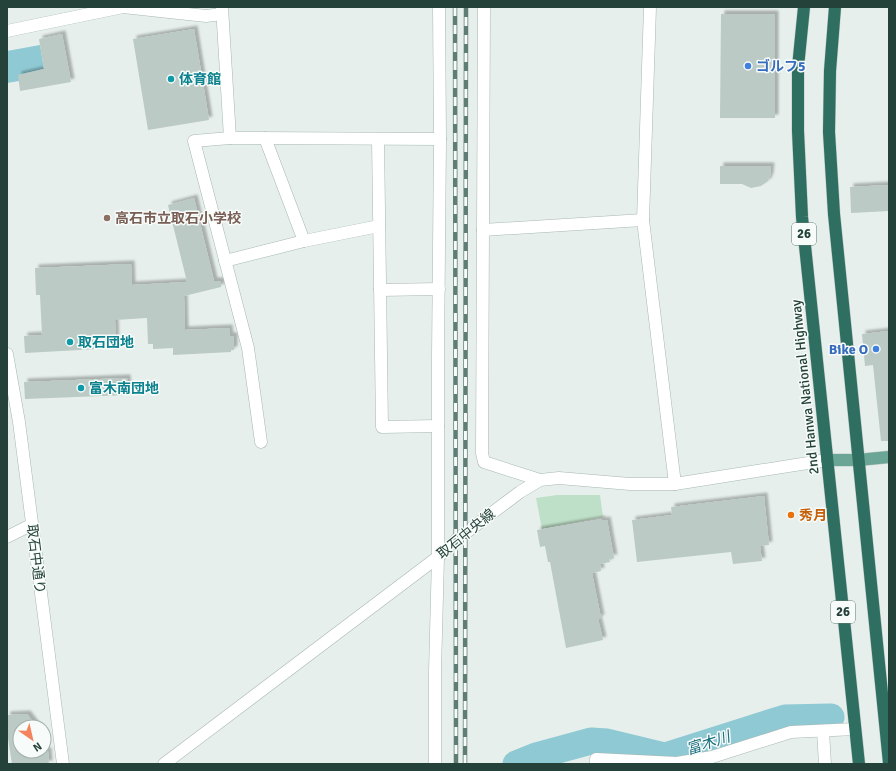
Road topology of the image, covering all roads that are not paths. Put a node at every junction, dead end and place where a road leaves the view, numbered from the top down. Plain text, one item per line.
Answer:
1 (439, 7) edge
2 (484, 7) edge
3 (650, 7) edge
4 (804, 7) edge
5 (835, 7) edge
6 (222, 11) edge
7 (7, 31) edge
8 (230, 138) junction
9 (265, 138) junction
10 (378, 139) junction
11 (440, 139) junction
12 (643, 220) junction
13 (379, 226) junction
14 (483, 230) junction
15 (304, 241) junction
16 (225, 261) junction
17 (439, 289) junction
18 (380, 290) junction
19 (7, 354) edge
20 (438, 426) junction
21 (261, 442) dead end
22 (889, 457) edge
23 (827, 460) junction
24 (858, 460) junction
25 (540, 480) junction
26 (675, 484) junction
27 (32, 525) junction
28 (7, 537) edge
29 (438, 557) junction
30 (887, 728) edge
31 (855, 729) junction
32 (823, 731) junction
33 (889, 763) edge
34 (63, 764) edge
35 (164, 764) edge
36 (435, 764) edge
37 (596, 764) edge
38 (825, 764) edge
39 (859, 764) edge

1 - 11 street
2 - 14 street
3 - 12 street
4 - 23 highway, 2nd Hanwa National Highway / 26
5 - 24 highway, 26
6 - 7 street
6 - 8 street
8 - 9 street
8 - 16 street
9 - 10 street
9 - 15 street
10 - 11 street
10 - 13 street
11 - 17 street
12 - 14 street
12 - 26 street
13 - 15 street
13 - 18 street
14 - 25 street
15 - 16 street
16 - 21 street
17 - 18 street
17 - 20 street
18 - 20 street
19 - 27 street, 取石中通り
20 - 29 street
22 - 24 main road
23 - 24 main road
23 - 26 street, 取石中央線
23 - 31 highway, 2nd Hanwa National Highway / 26
24 - 30 highway, 26
25 - 26 street, 取石中央線
25 - 29 street, 取石中央線
27 - 28 street
27 - 34 street, 取石中通り
29 - 35 street, 取石中央線
29 - 36 street
30 - 33 highway, 26
31 - 32 street
31 - 39 highway, 2nd Hanwa National Highway / 26
32 - 37 street
32 - 38 street

